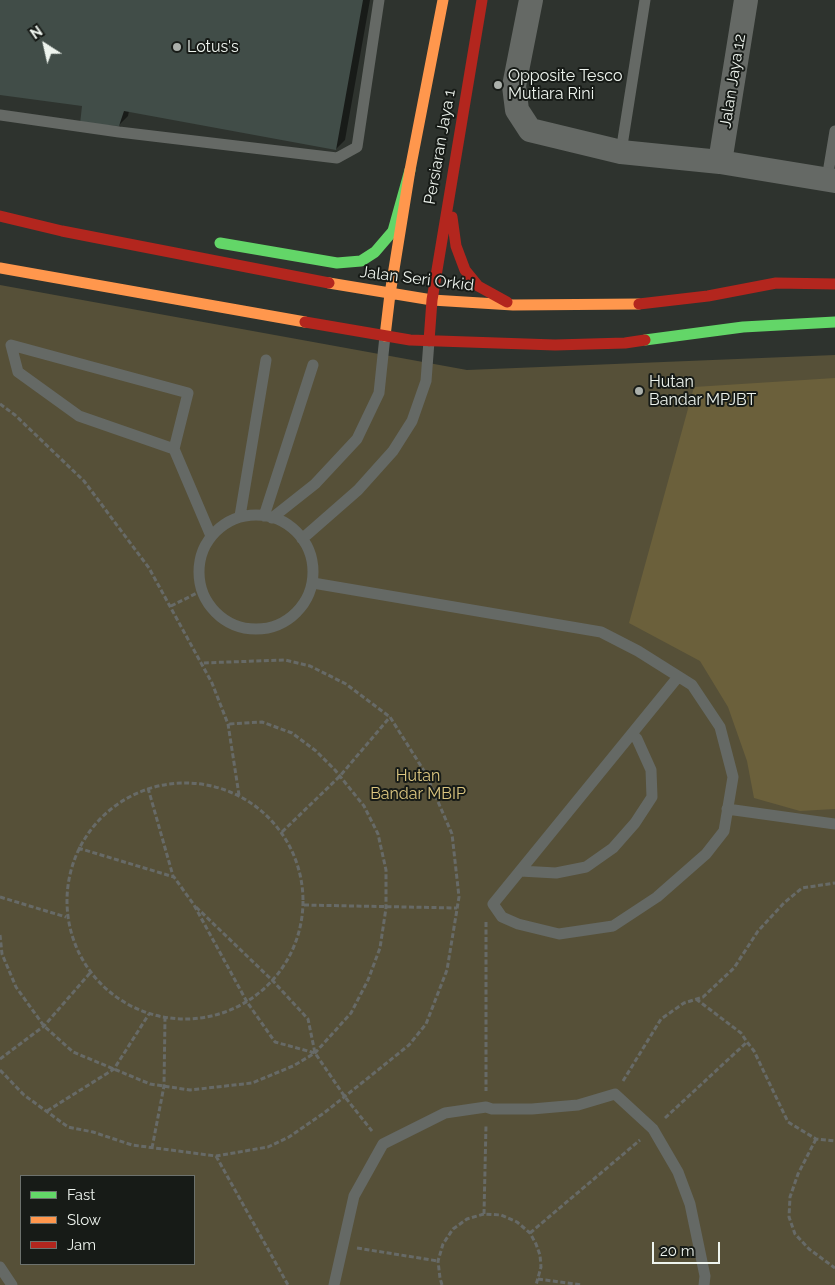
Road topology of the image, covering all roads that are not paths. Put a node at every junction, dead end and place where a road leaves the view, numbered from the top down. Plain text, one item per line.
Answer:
1 (379, 0) edge
2 (482, 0) edge
3 (530, 0) edge
4 (645, 0) edge
5 (746, 0) edge
6 (440, 1) edge
7 (0, 115) edge
8 (835, 131) edge
9 (621, 152) junction
10 (720, 162) junction
11 (410, 170) junction
12 (831, 180) edge
13 (450, 185) junction
14 (0, 216) edge
15 (62, 231) junction
16 (138, 234) dead end
17 (205, 240) dead end
18 (0, 268) edge
19 (835, 284) edge
20 (390, 294) junction
21 (432, 300) junction
22 (513, 305) junction
23 (835, 322) edge
24 (385, 336) junction
25 (429, 341) junction
26 (6, 344) edge
27 (266, 360) dead end
28 (313, 365) dead end
29 (174, 449) junction
30 (240, 516) junction
31 (268, 517) junction
32 (211, 536) junction
33 (302, 539) junction
34 (313, 583) junction
35 (678, 677) junction
36 (632, 734) junction
37 (727, 809) junction
38 (835, 824) edge
39 (520, 871) junction
40 (0, 1267) edge
41 (12, 1285) edge
42 (334, 1285) edge
43 (704, 1285) edge

1 - 7 lane
2 - 13 main road, Persiaran Jaya 1
3 - 9 street
4 - 9 lane
5 - 10 street, Jalan Jaya 12
6 - 11 main road, Persiaran Jaya 1
8 - 12 lane
9 - 10 street
10 - 12 street
11 - 17 main road
11 - 20 main road, Persiaran Jaya 1
13 - 21 main road, Persiaran Jaya 1
13 - 22 main road
14 - 15 main road, Jalan Seri Orkid
15 - 16 main road
15 - 20 main road, Jalan Seri Orkid
18 - 24 main road
19 - 22 main road, Jalan Seri Orkid
20 - 21 main road, Jalan Seri Orkid
20 - 24 main road, Persiaran Jaya 1
21 - 22 main road, Jalan Seri Orkid
21 - 25 main road, Persiaran Jaya 1
23 - 25 main road
24 - 25 main road
24 - 31 lane
25 - 33 lane
26 - 29 lane
26 - 29 lane
27 - 30 lane
28 - 31 lane
29 - 32 lane
30 - 31 lane
30 - 32 lane
31 - 33 lane
32 - 34 lane
33 - 34 lane
34 - 35 lane
35 - 36 lane
35 - 37 lane
36 - 39 lane
36 - 39 lane
37 - 38 lane
37 - 39 lane
40 - 41 lane
42 - 43 lane

